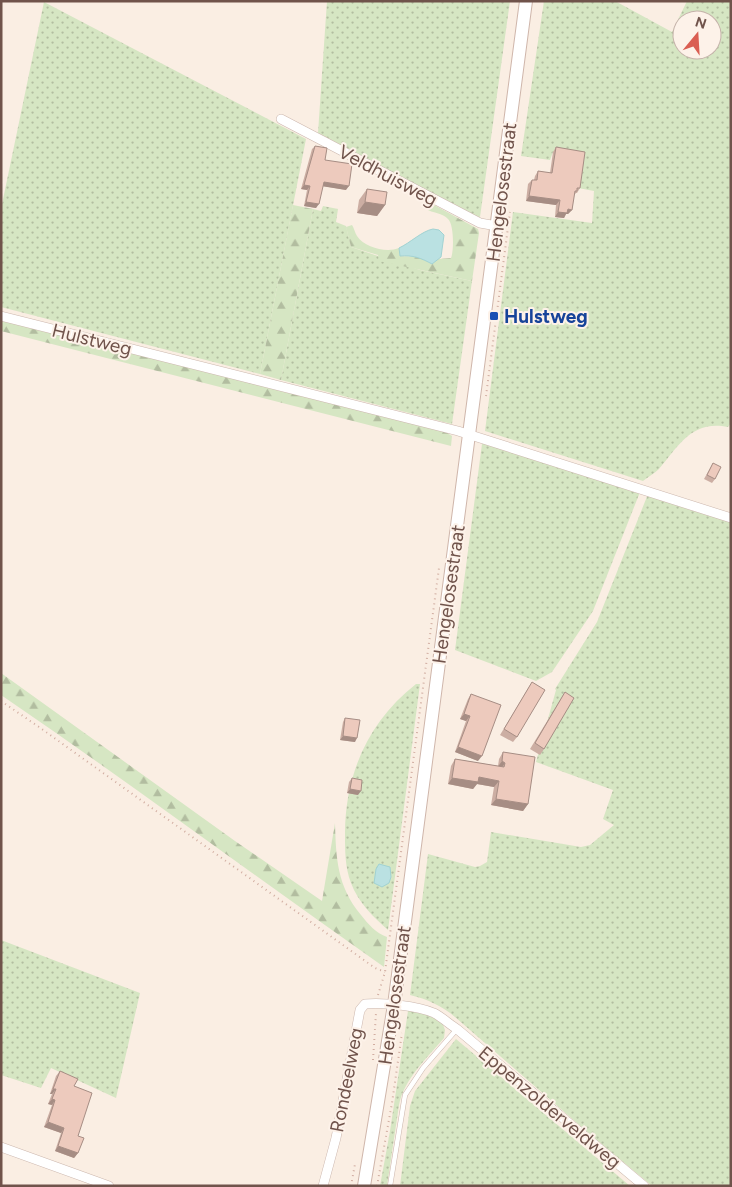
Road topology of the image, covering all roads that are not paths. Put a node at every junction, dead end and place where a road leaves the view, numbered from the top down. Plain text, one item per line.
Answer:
1 (526, 1) edge
2 (280, 119) dead end
3 (497, 226) junction
4 (1, 316) edge
5 (469, 434) junction
6 (731, 518) edge
7 (394, 1005) junction
8 (456, 1029) junction
9 (1, 1146) edge
10 (109, 1186) edge
11 (323, 1186) edge
12 (364, 1186) edge
13 (390, 1186) edge
14 (644, 1186) edge

1 - 3 main road, Hengelosestraat
2 - 3 street, Veldhuisweg
3 - 5 main road, Hengelosestraat
4 - 5 street, Hulstweg
5 - 6 street, Hulstweg
5 - 7 main road, Hengelosestraat
7 - 8 street, Eppenzolderveldweg
7 - 11 street, Rondeelweg
7 - 12 main road, Hengelosestraat
8 - 13 lane
8 - 14 street, Eppenzolderveldweg
9 - 10 street

